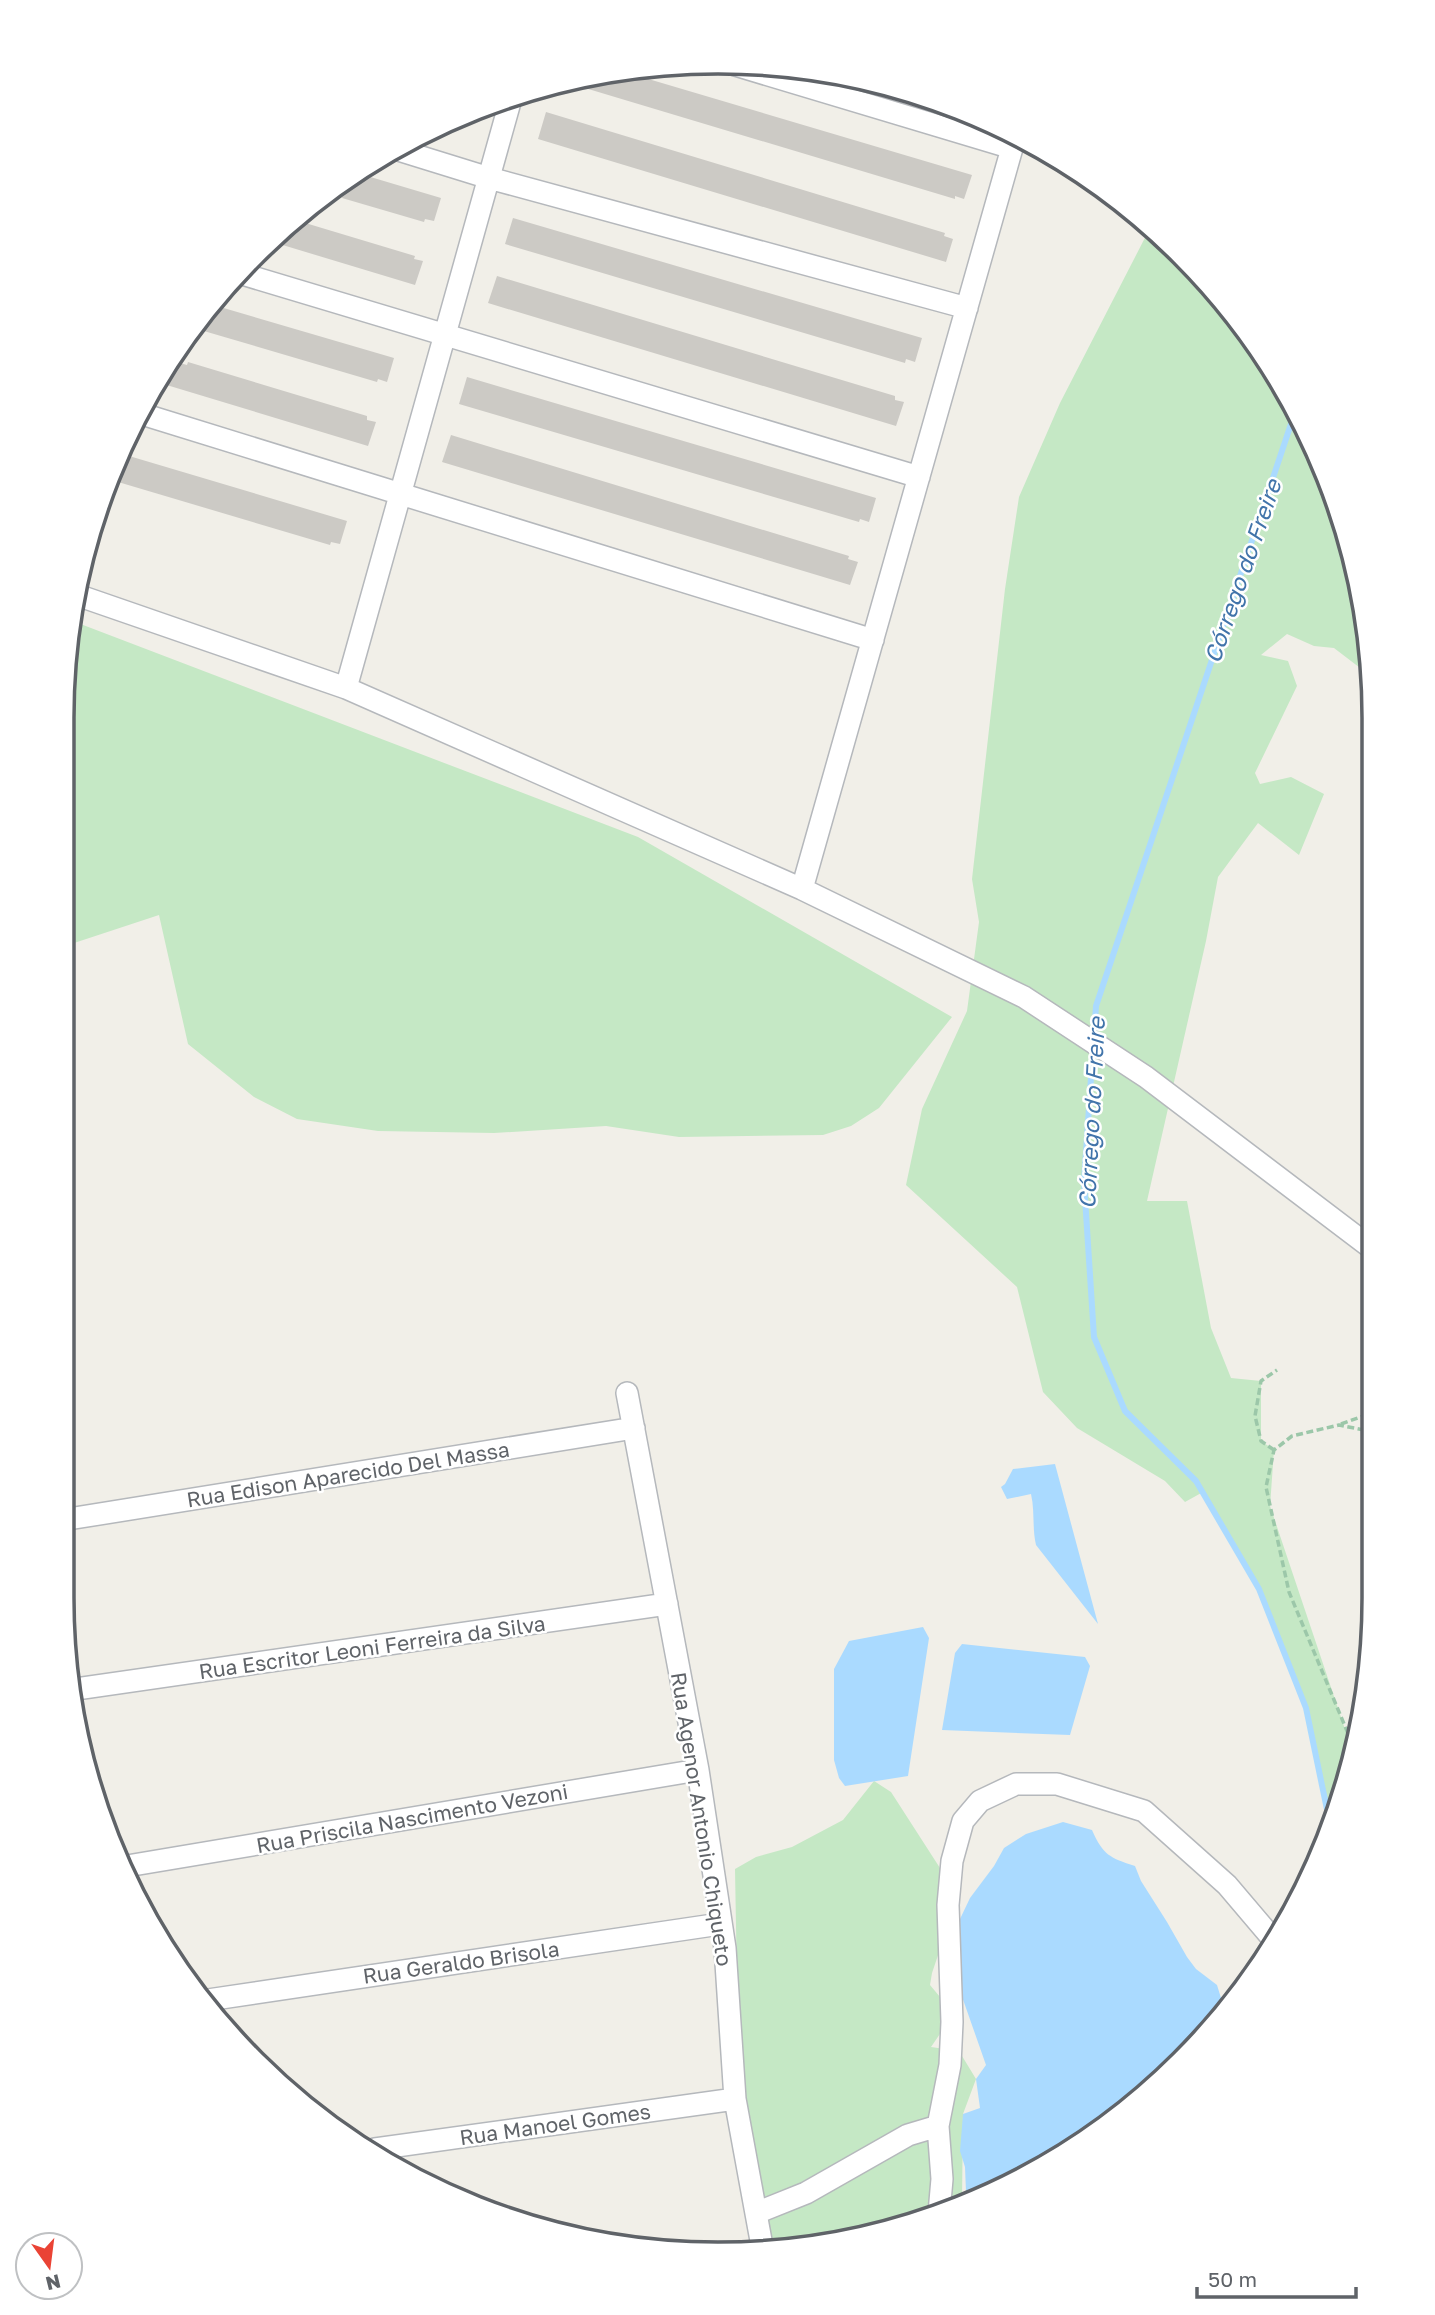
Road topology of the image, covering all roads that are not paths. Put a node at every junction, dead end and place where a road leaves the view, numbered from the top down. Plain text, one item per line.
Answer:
1 (779, 77) edge
2 (508, 109) edge
3 (989, 134) edge
4 (1013, 146) edge
5 (409, 153) edge
6 (489, 178) junction
7 (249, 276) edge
8 (967, 308) junction
9 (444, 336) junction
10 (149, 416) edge
11 (919, 477) junction
12 (400, 494) junction
13 (85, 598) edge
14 (873, 640) junction
15 (346, 688) junction
16 (802, 889) junction
17 (1362, 1241) edge
18 (627, 1393) dead end
19 (634, 1428) junction
20 (74, 1518) edge
21 (667, 1604) junction
22 (80, 1688) edge
23 (698, 1770) junction
24 (132, 1865) edge
25 (720, 1924) junction
26 (1267, 1932) edge
27 (214, 1999) edge
28 (735, 2099) junction
29 (938, 2126) junction
30 (384, 2148) edge
31 (940, 2201) edge
32 (756, 2213) junction
33 (761, 2240) edge

1 - 3 street
2 - 6 street
4 - 8 street
5 - 6 street
6 - 8 street
6 - 9 street
7 - 9 street
8 - 11 street
9 - 11 street
9 - 12 street
10 - 12 street
11 - 14 street
12 - 14 street
12 - 15 street
13 - 15 street
14 - 16 street
15 - 16 street
16 - 17 street
18 - 19 street, Rua Agenor Antonio Chiqueto
19 - 20 street, Rua Edison Aparecido Del Massa
19 - 21 street, Rua Agenor Antonio Chiqueto
21 - 22 street, Rua Escritor Leoni Ferreira da Silva
21 - 23 street, Rua Agenor Antonio Chiqueto
23 - 24 street, Rua Priscila Nascimento Vezoni
23 - 25 street, Rua Agenor Antonio Chiqueto
25 - 27 street, Rua Geraldo Brisola
25 - 28 street, Rua Agenor Antonio Chiqueto
26 - 29 street
28 - 30 street, Rua Manoel Gomes
28 - 32 street, Rua Agenor Antonio Chiqueto
29 - 31 street
29 - 32 street
32 - 33 street, Rua Agenor Antonio Chiqueto

